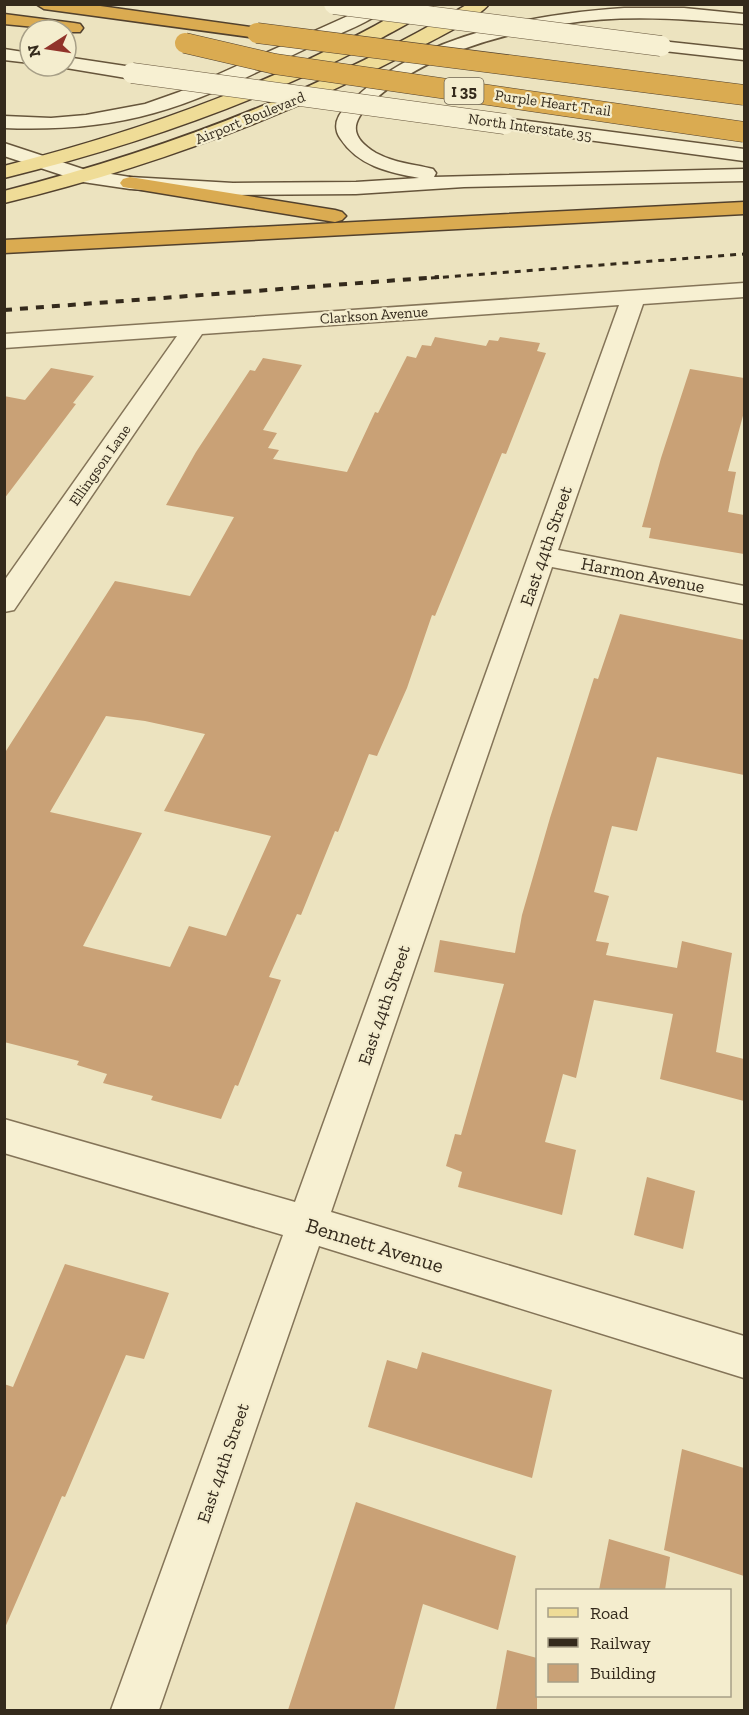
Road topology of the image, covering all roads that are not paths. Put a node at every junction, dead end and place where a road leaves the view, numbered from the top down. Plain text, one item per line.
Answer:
1 (45, 4) edge
2 (334, 4) edge
3 (382, 4) edge
4 (426, 4) edge
5 (481, 4) edge
6 (722, 4) edge
7 (744, 11) edge
8 (4, 19) edge
9 (744, 20) edge
10 (94, 31) dead end
11 (257, 33) junction
12 (744, 55) edge
13 (78, 65) edge
14 (744, 80) edge
15 (744, 95) edge
16 (744, 111) edge
17 (4, 122) edge
18 (744, 132) edge
19 (4, 149) edge
20 (744, 155) edge
21 (43, 164) junction
22 (4, 172) edge
23 (744, 175) edge
24 (83, 176) junction
25 (464, 181) junction
26 (130, 183) junction
27 (4, 197) edge
28 (744, 208) edge
29 (399, 226) junction
30 (4, 247) edge
31 (744, 290) edge
32 (633, 299) junction
33 (196, 326) junction
34 (4, 341) edge
35 (542, 556) junction
36 (744, 595) edge
37 (4, 603) edge
38 (4, 1136) edge
39 (307, 1224) junction
40 (744, 1357) edge
41 (135, 1710) edge

1 - 11 highway, Purple Heart Trail / I 35
2 - 12 main road, bridge
3 - 17 main road
4 - 21 main road, Airport Boulevard
5 - 24 main road, Airport Boulevard
6 - 7 main road
8 - 10 highway
9 - 25 main road
11 - 14 highway, Purple Heart Trail / I 35, bridge
11 - 15 highway, Purple Heart Trail / I 35, bridge
13 - 20 main road, North Interstate 35, bridge
16 - 18 highway, Purple Heart Trail / I 35, bridge
19 - 21 main road
21 - 22 main road, Airport Boulevard
21 - 24 main road
23 - 25 main road
24 - 26 main road
24 - 27 main road, Airport Boulevard
25 - 26 main road
26 - 29 highway
28 - 29 highway
29 - 30 highway
31 - 32 main road, Clarkson Avenue
32 - 33 main road, Clarkson Avenue
32 - 35 main road, East 44th Street
33 - 34 main road, Clarkson Avenue
33 - 37 main road, Ellingson Lane
35 - 36 main road, Harmon Avenue
35 - 39 main road, East 44th Street
38 - 39 main road, Bennett Avenue
39 - 40 main road, Bennett Avenue
39 - 41 main road, East 44th Street

